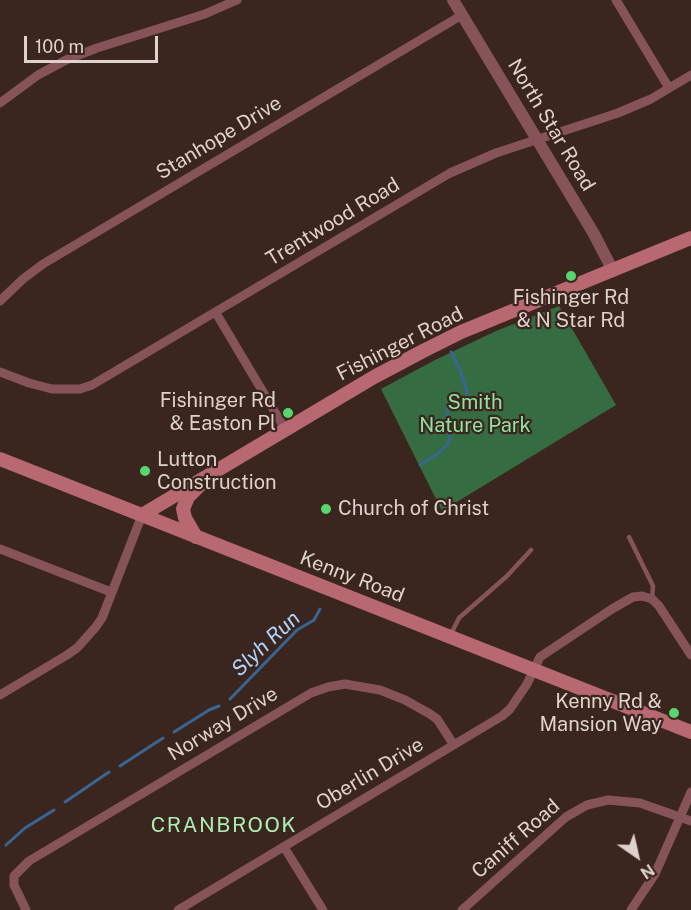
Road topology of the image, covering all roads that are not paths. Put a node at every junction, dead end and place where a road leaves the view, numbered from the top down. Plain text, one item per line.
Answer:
1 (237, 0) edge
2 (453, 0) edge
3 (616, 0) edge
4 (462, 15) junction
5 (691, 75) edge
6 (669, 88) junction
7 (0, 103) edge
8 (537, 140) junction
9 (691, 238) edge
10 (613, 271) junction
11 (0, 301) edge
12 (216, 313) junction
13 (0, 372) edge
14 (285, 429) junction
15 (0, 459) edge
16 (212, 473) junction
17 (142, 515) junction
18 (196, 537) junction
19 (629, 537) dead end
20 (0, 549) edge
21 (531, 550) dead end
22 (111, 592) junction
23 (652, 599) junction
24 (450, 637) junction
25 (691, 656) edge
26 (533, 670) junction
27 (0, 695) edge
28 (691, 732) edge
29 (454, 745) junction
30 (691, 792) edge
31 (681, 817) junction
32 (691, 821) edge
33 (284, 847) junction
34 (27, 910) edge
35 (178, 910) edge
36 (323, 910) edge
37 (462, 910) edge
38 (631, 910) edge

1 - 7 street
2 - 4 street, North Star Road
3 - 6 street
4 - 8 street, North Star Road
4 - 11 street, Stanhope Drive
5 - 6 street, Trentwood Road
6 - 8 street, Trentwood Road
8 - 10 street, North Star Road
8 - 12 street, Trentwood Road
9 - 10 main road, Fishinger Road
10 - 14 main road, Fishinger Road
12 - 13 street, Trentwood Road
12 - 14 street
14 - 16 main road, Fishinger Road
15 - 17 main road, Kenny Road
16 - 17 main road, Fishinger Road
16 - 18 main road
17 - 18 main road, Kenny Road
17 - 22 street
18 - 24 main road, Kenny Road
19 - 23 lane
20 - 22 street
21 - 24 lane
22 - 27 street
23 - 25 street
23 - 26 street, Oberlin Drive
24 - 26 main road, Kenny Road
26 - 28 main road, Kenny Road
26 - 29 street, Oberlin Drive
29 - 33 street, Oberlin Drive
29 - 34 street, Norway Drive
30 - 31 street
31 - 32 street
31 - 37 street, Caniff Road
31 - 38 street
33 - 35 street, Oberlin Drive
33 - 36 street

